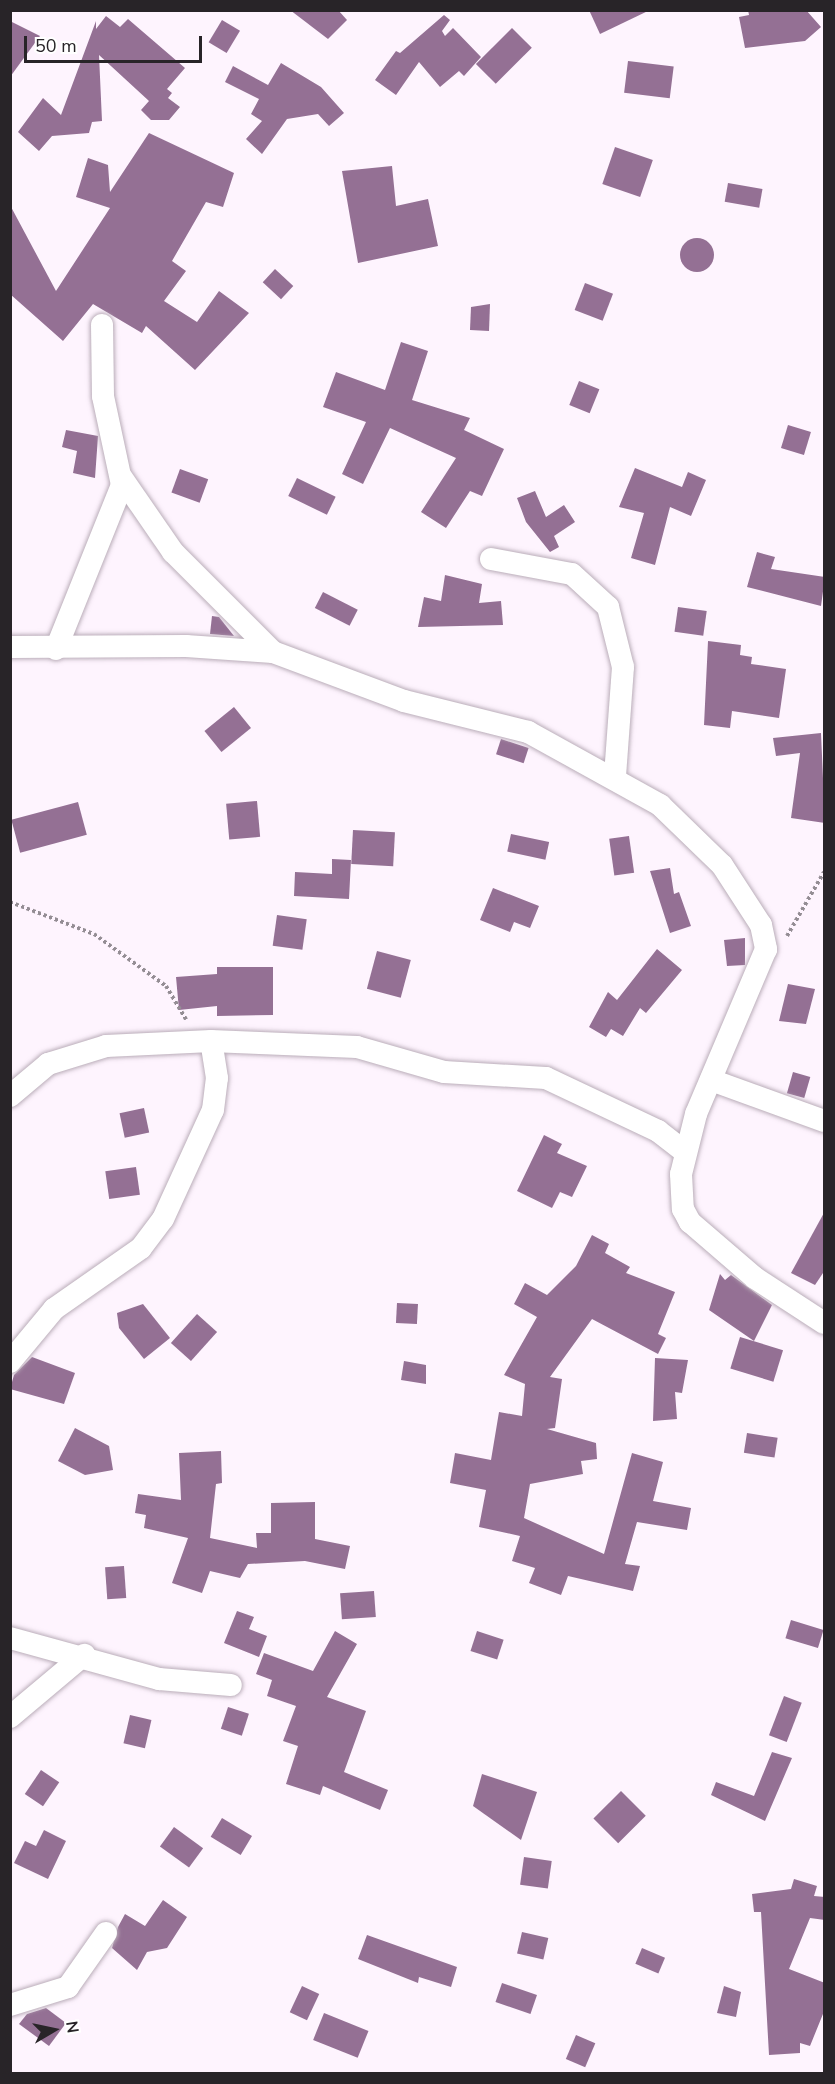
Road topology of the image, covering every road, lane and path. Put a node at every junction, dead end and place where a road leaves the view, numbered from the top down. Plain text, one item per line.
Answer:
1 (102, 325) dead end
2 (122, 478) junction
3 (491, 559) dead end
4 (10, 647) edge
5 (56, 650) junction
6 (273, 652) junction
7 (615, 776) junction
8 (825, 872) edge
9 (10, 902) edge
10 (766, 954) junction
11 (211, 1041) junction
12 (711, 1080) junction
13 (10, 1095) edge
14 (696, 1114) junction
15 (825, 1121) edge
16 (658, 1131) junction
17 (686, 1152) junction
18 (825, 1323) edge
19 (10, 1362) edge
20 (10, 1638) edge
21 (84, 1655) junction
22 (231, 1685) dead end
23 (10, 1717) edge
24 (106, 1934) dead end
25 (10, 2005) edge

1 - 2 street
2 - 5 street
2 - 6 street
3 - 7 street
4 - 5 street
5 - 6 street
6 - 7 street
7 - 10 street
8 - 10 path
9 - 11 path
10 - 12 street
11 - 13 street
11 - 16 street
11 - 19 street
12 - 14 street
12 - 15 street
14 - 16 street
14 - 17 street
16 - 17 street
17 - 18 street
20 - 21 street
21 - 22 street
21 - 23 street
24 - 25 street

